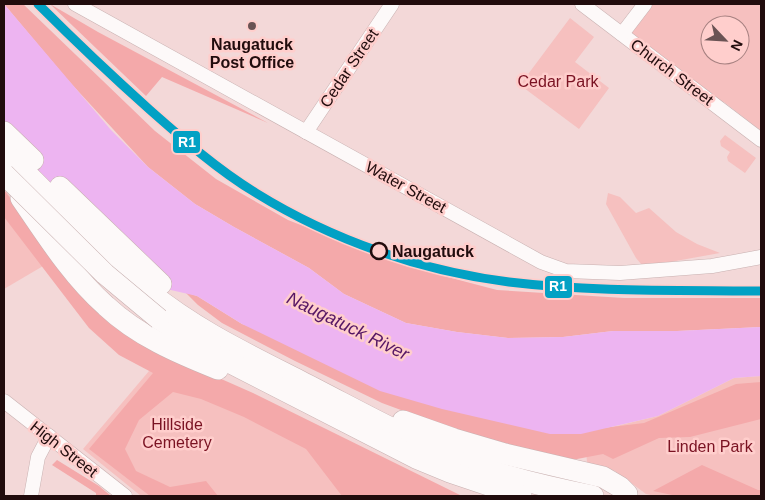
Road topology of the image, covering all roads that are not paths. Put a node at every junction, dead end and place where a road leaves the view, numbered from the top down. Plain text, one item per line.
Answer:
1 (75, 4) edge
2 (392, 4) edge
3 (582, 4) edge
4 (645, 4) edge
5 (622, 34) junction
6 (4, 132) edge
7 (306, 132) junction
8 (761, 140) edge
9 (4, 152) edge
10 (4, 174) edge
11 (761, 257) edge
12 (167, 308) junction
13 (322, 393) junction
14 (298, 398) junction
15 (4, 401) edge
16 (348, 424) junction
17 (49, 436) junction
18 (627, 494) dead end
19 (31, 496) edge
20 (124, 496) edge
21 (473, 496) edge
22 (521, 496) edge
23 (593, 496) edge

1 - 7 street, Water Street
2 - 7 street, Cedar Street
3 - 5 street, Church Street
4 - 5 street
5 - 8 street, Church Street
6 - 12 highway
7 - 11 street, Water Street
9 - 12 highway
10 - 12 highway, bridge
10 - 14 highway
12 - 13 highway
12 - 14 highway
13 - 18 highway
13 - 23 highway
14 - 16 highway
15 - 17 street, High Street
16 - 21 highway
16 - 22 highway
17 - 19 street
17 - 20 street, High Street

